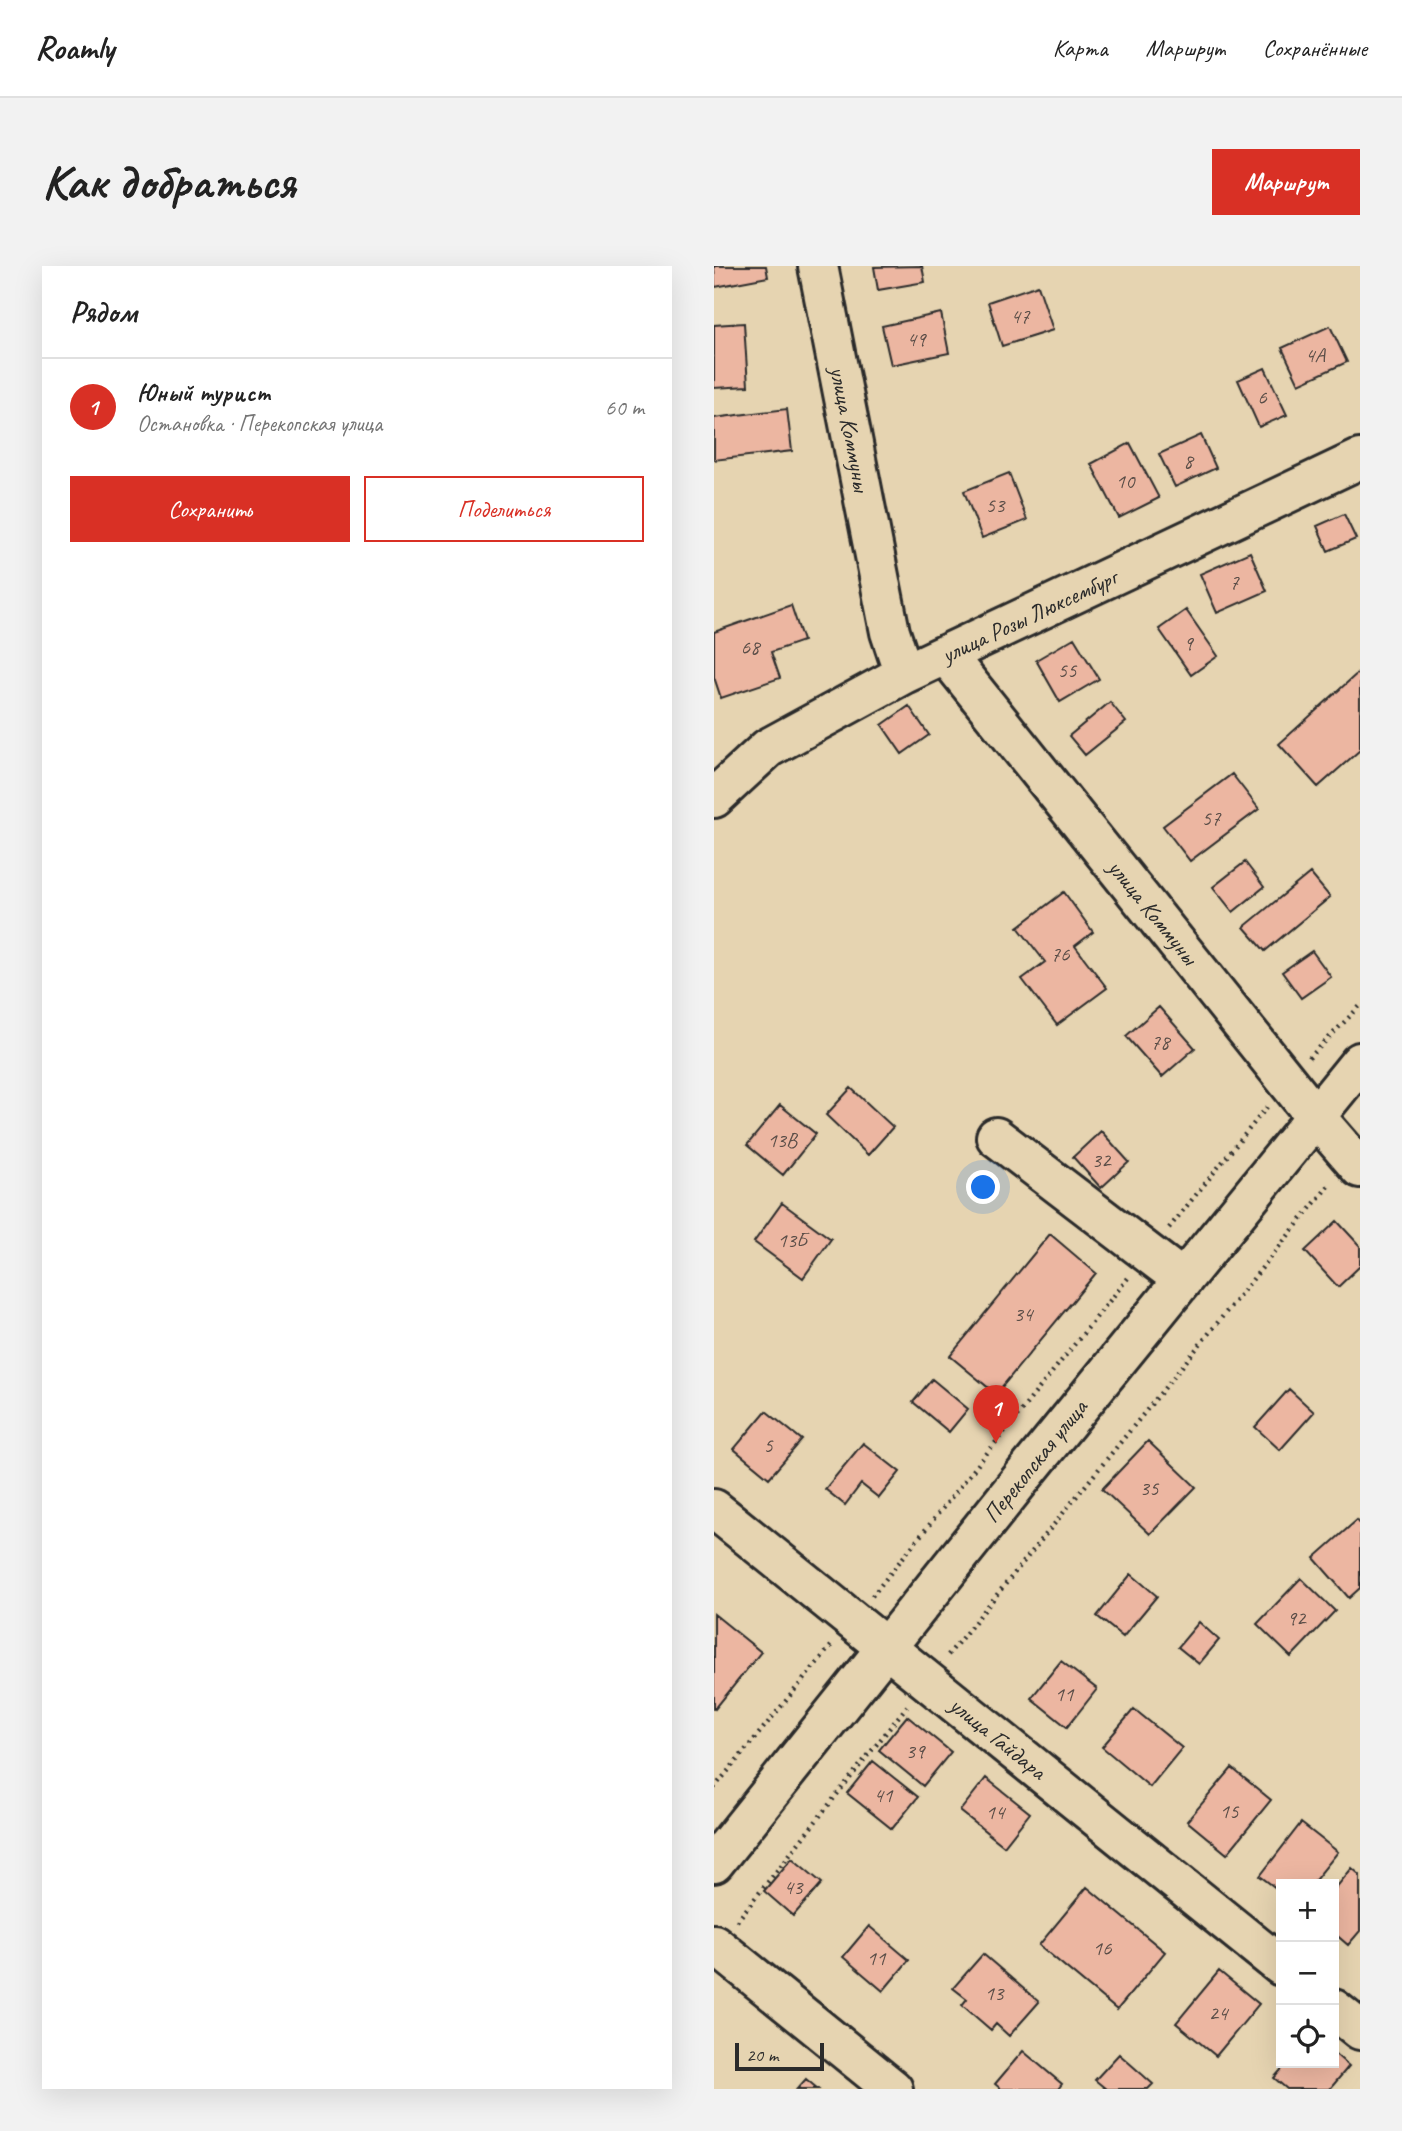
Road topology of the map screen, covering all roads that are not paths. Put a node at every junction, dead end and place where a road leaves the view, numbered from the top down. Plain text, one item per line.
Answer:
1 (818, 266) edge
2 (1360, 459) edge
3 (946, 655) junction
4 (904, 674) junction
5 (714, 798) edge
6 (1360, 1062) edge
7 (1315, 1116) junction
8 (996, 1137) dead end
9 (1355, 1163) edge
10 (1182, 1279) junction
11 (714, 1509) edge
12 (886, 1647) junction
13 (714, 1863) edge
14 (715, 1945) edge
15 (1276, 1962) edge
16 (1339, 2013) edge
17 (1360, 2030) edge
18 (893, 2089) edge

1 - 4 street, улица Коммуны
2 - 3 street, улица Розы Люксембург
3 - 4 street, улица Розы Люксембург
3 - 7 street, улица Коммуны
4 - 5 street, улица Розы Люксембург
6 - 7 street, Перекопская улица
7 - 9 street, улица Коммуны
7 - 10 street, Перекопская улица
8 - 10 street
10 - 12 street, Перекопская улица
11 - 12 street, улица Гайдара
12 - 13 street, Перекопская улица
12 - 15 street, улица Гайдара
14 - 18 street
16 - 17 street

